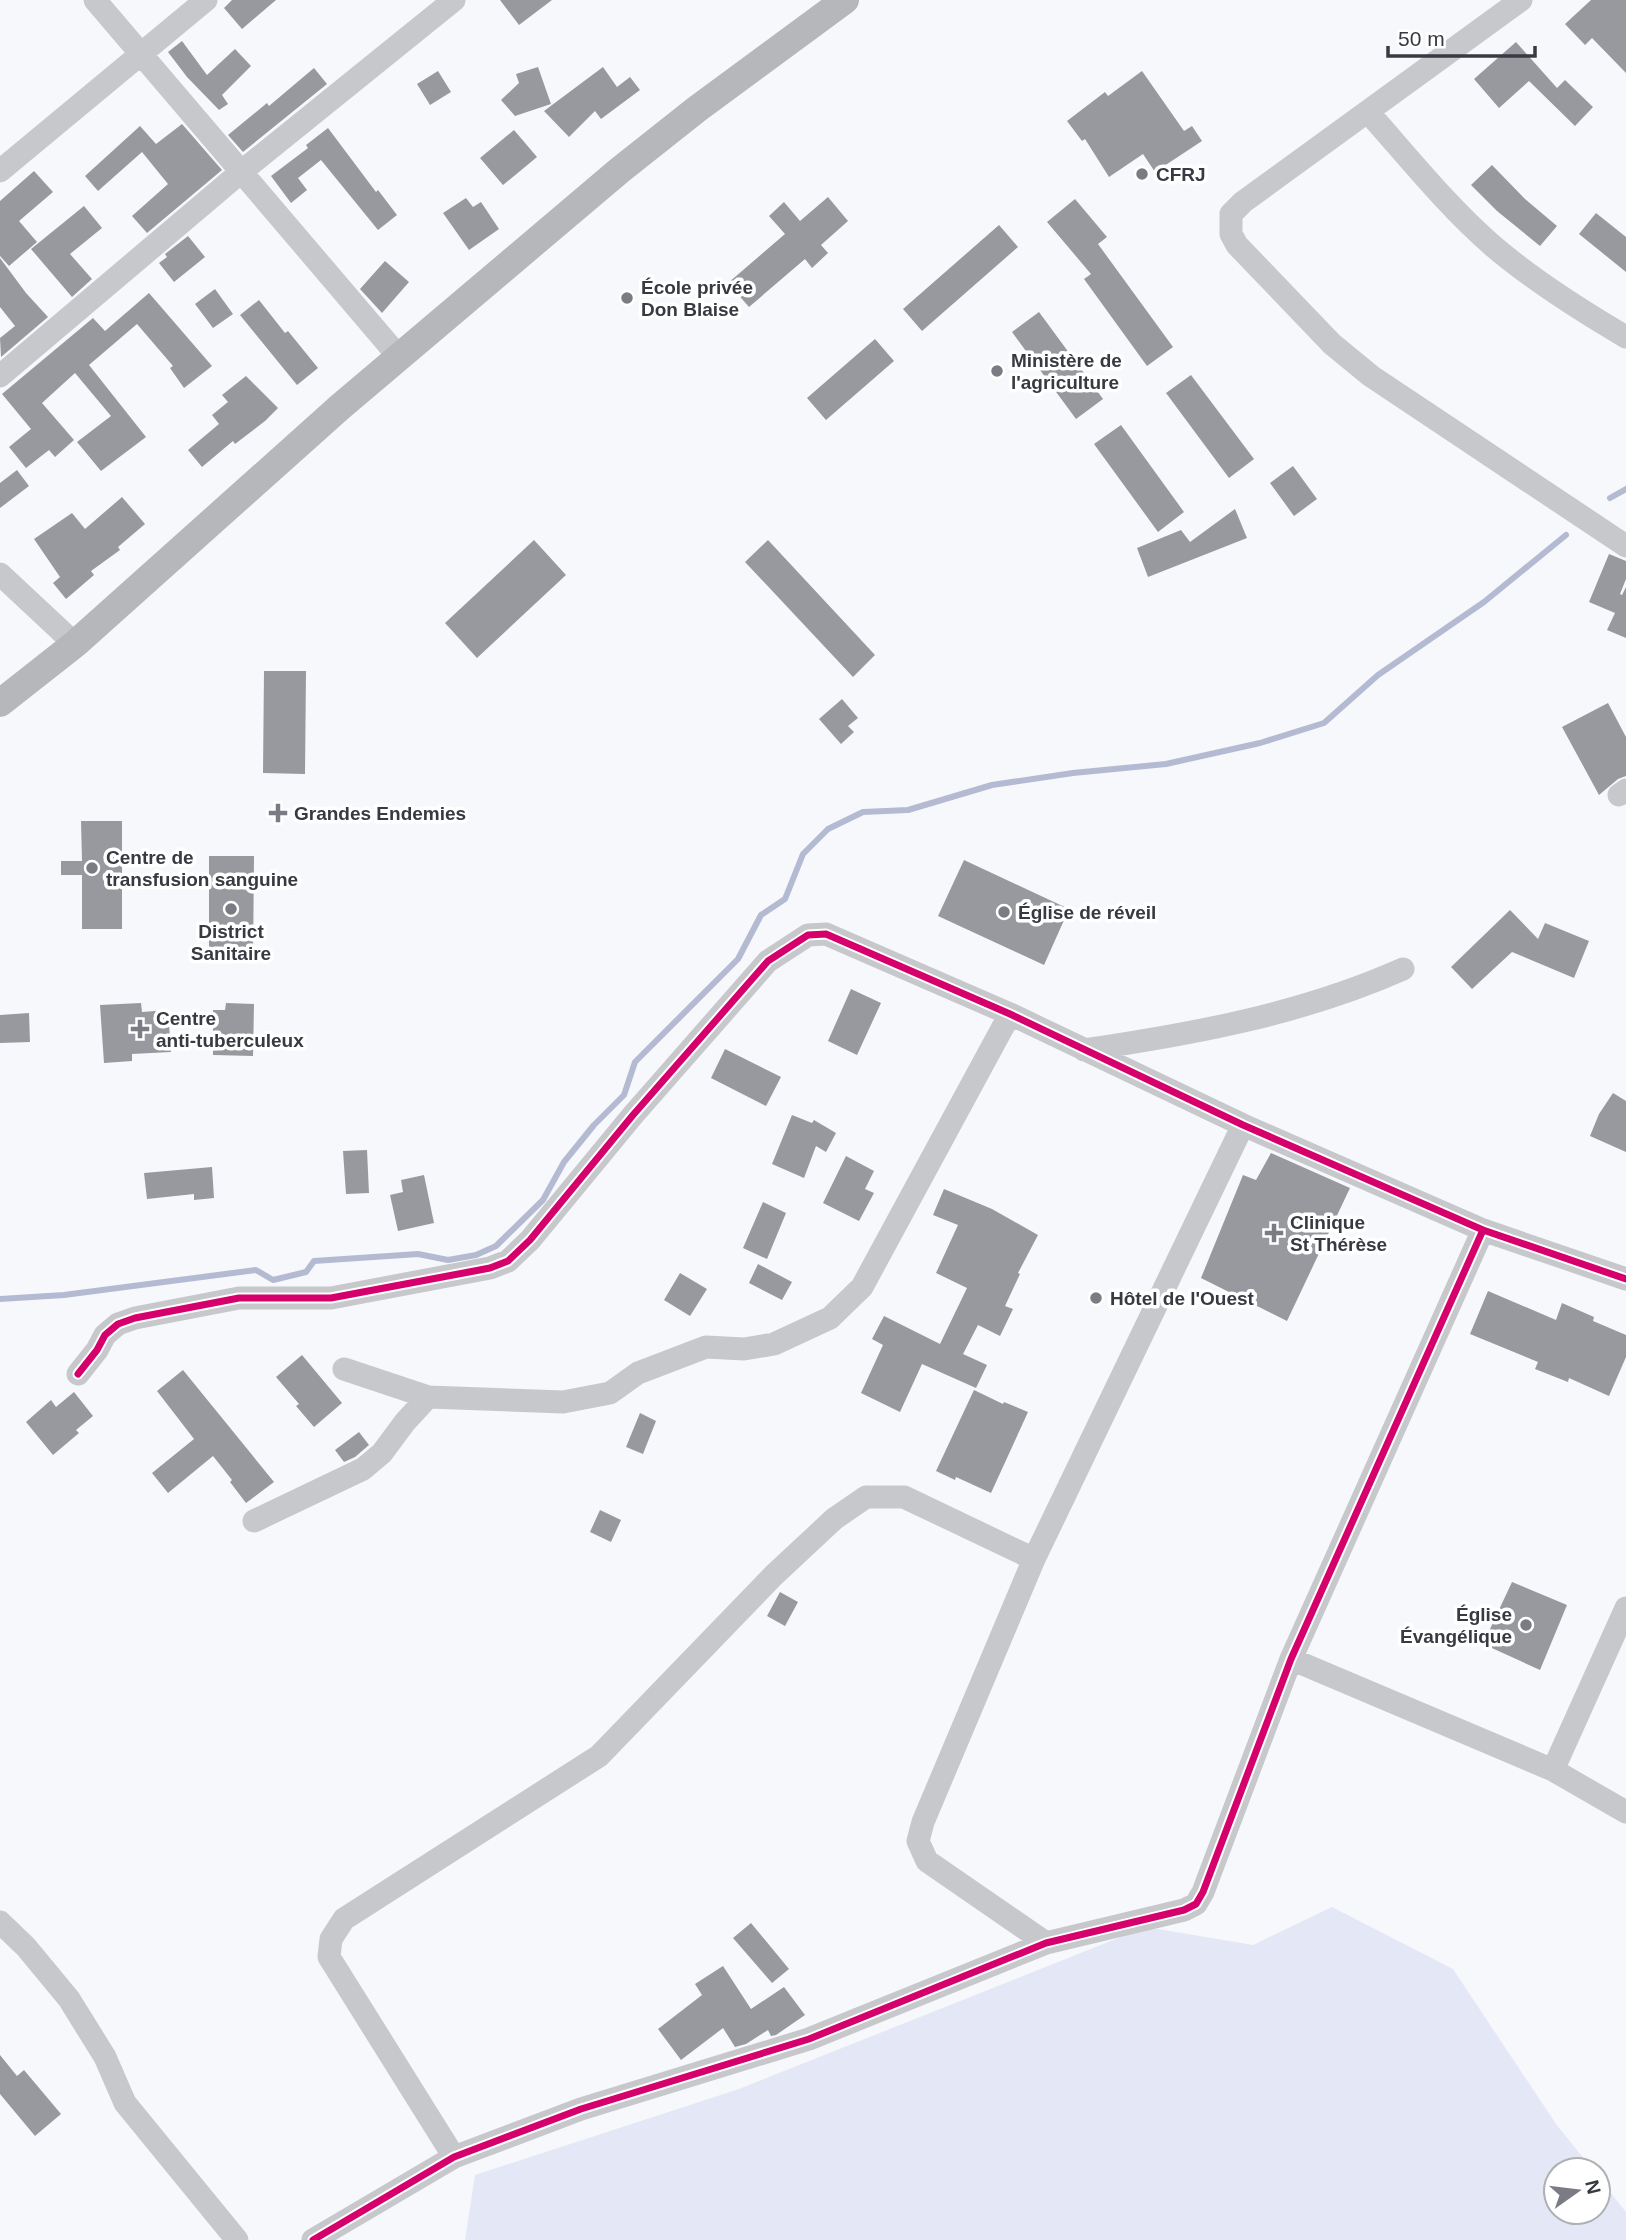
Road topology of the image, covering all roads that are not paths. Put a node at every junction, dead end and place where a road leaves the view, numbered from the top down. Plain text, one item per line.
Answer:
1 (95, 0) edge
2 (206, 0) edge
3 (454, 0) edge
4 (845, 0) edge
5 (1521, 0) edge
6 (141, 54) junction
7 (1368, 112) junction
8 (0, 171) edge
9 (241, 172) junction
10 (1626, 337) edge
11 (399, 357) junction
12 (0, 376) edge
13 (1626, 546) edge
14 (0, 574) edge
15 (75, 644) junction
16 (0, 703) edge
17 (1403, 970) dead end
18 (1010, 1014) junction
19 (1084, 1050) junction
20 (1242, 1125) junction
21 (1483, 1230) junction
22 (1626, 1279) edge
23 (344, 1369) dead end
24 (78, 1374) dead end
25 (428, 1397) junction
26 (254, 1521) dead end
27 (1034, 1559) junction
28 (1626, 1608) edge
29 (1291, 1659) junction
30 (1553, 1770) junction
31 (1626, 1812) edge
32 (0, 1922) edge
33 (1046, 1943) junction
34 (454, 2157) junction
35 (237, 2240) edge
36 (313, 2240) edge

1 - 6 street
2 - 6 street
3 - 9 street
4 - 11 main road
5 - 7 street
6 - 8 street
6 - 9 street
7 - 10 street
7 - 13 street
9 - 11 street
9 - 12 street
11 - 15 main road
14 - 15 street
15 - 16 main road
17 - 19 street
18 - 19 street
18 - 24 street
18 - 25 street
19 - 20 street
20 - 21 street
20 - 27 street
21 - 22 street
21 - 29 street
23 - 25 street
25 - 26 street
27 - 33 street
27 - 34 street
28 - 30 street
29 - 30 street
29 - 33 street
30 - 31 street
32 - 35 street
33 - 34 street
34 - 36 street

